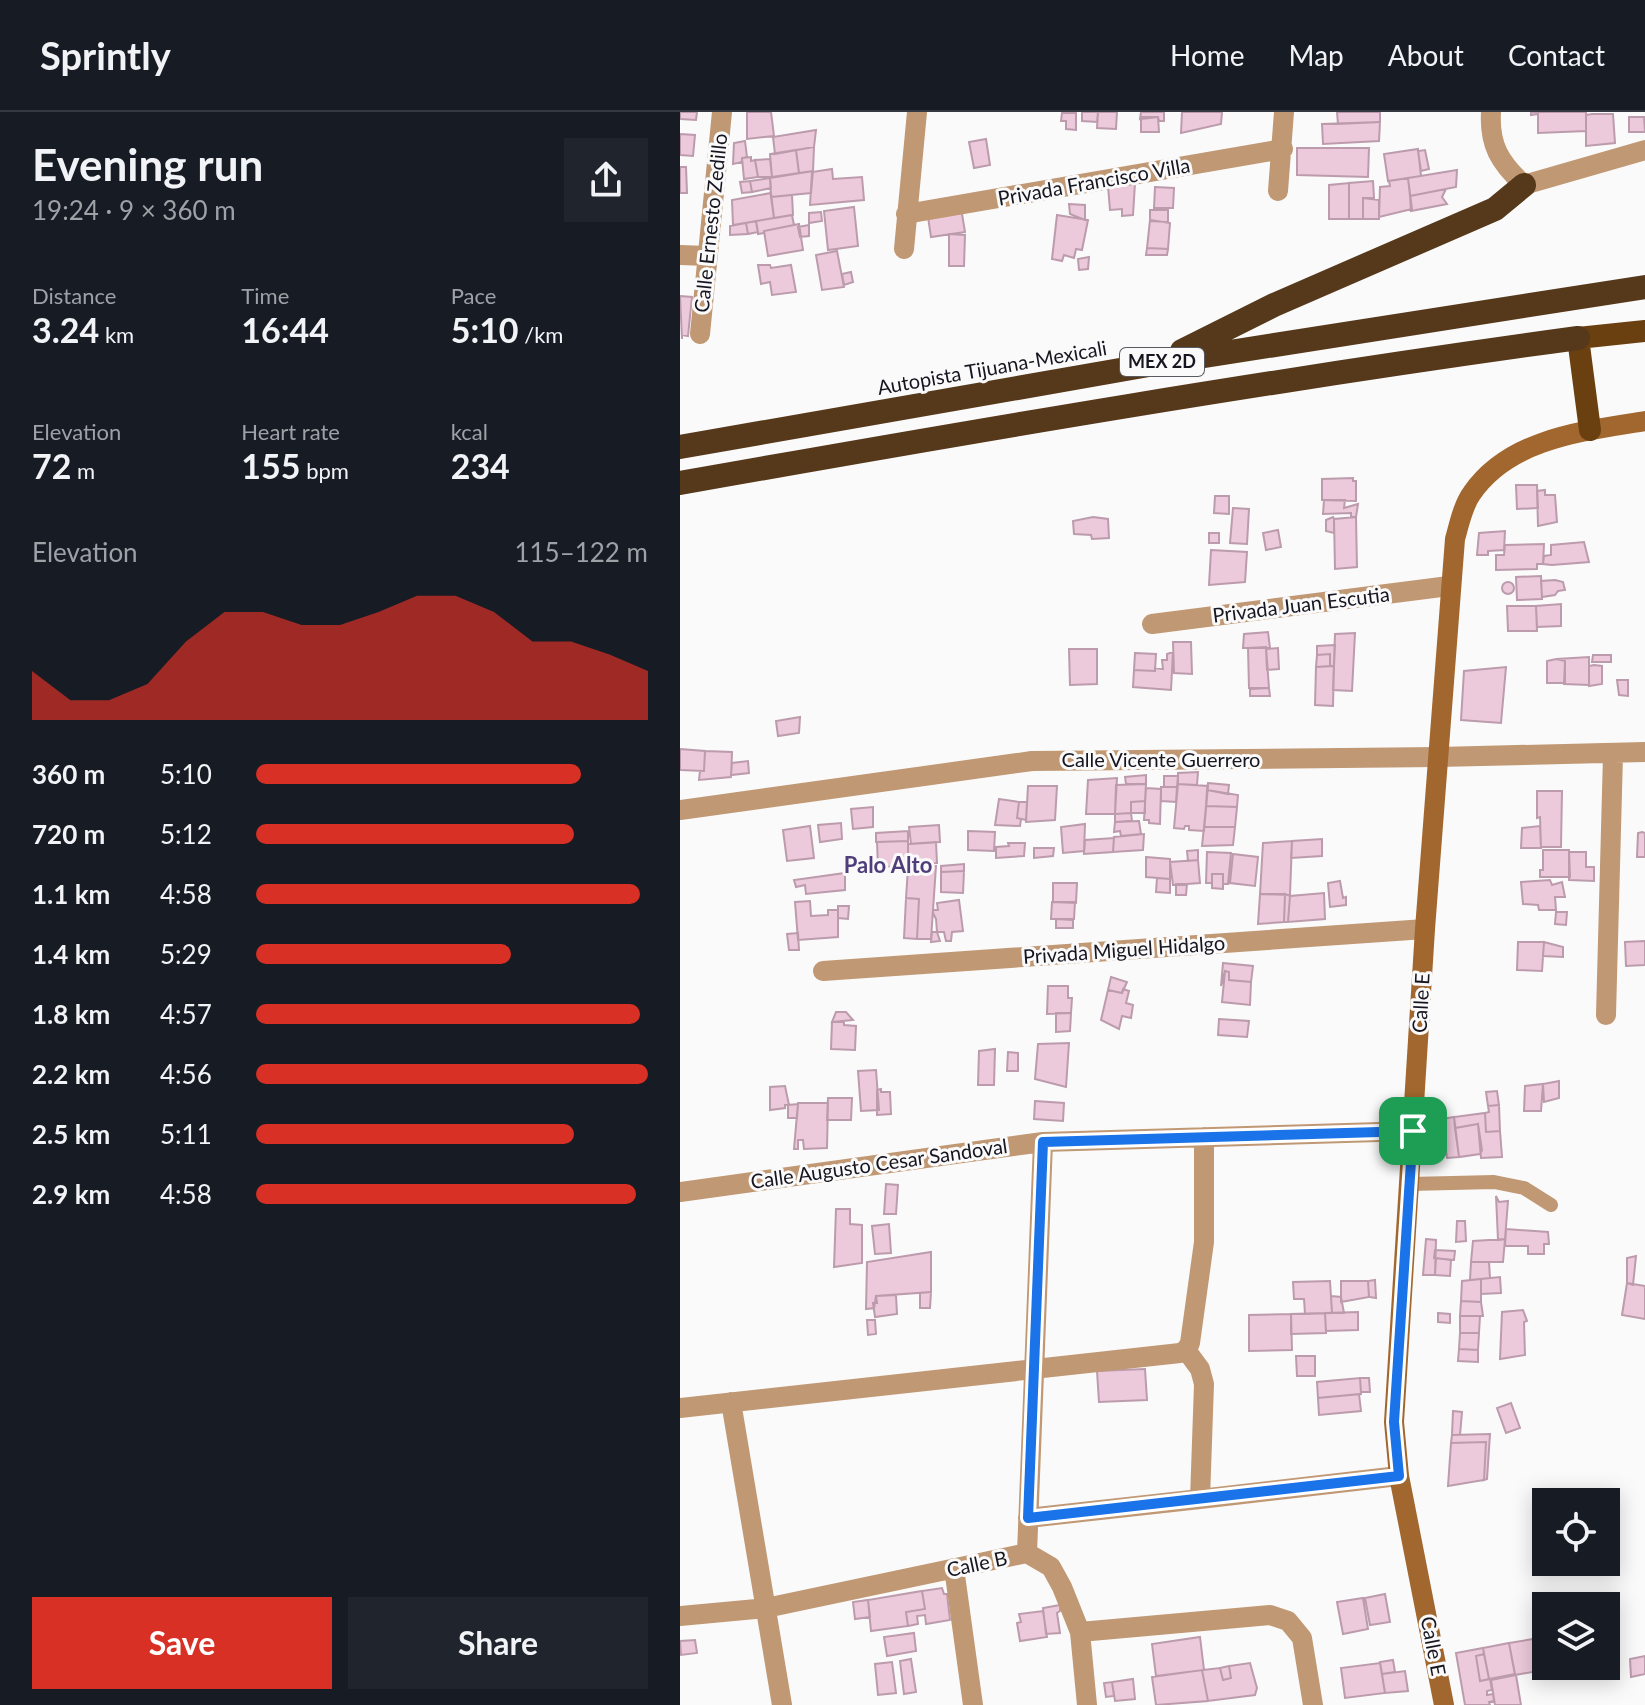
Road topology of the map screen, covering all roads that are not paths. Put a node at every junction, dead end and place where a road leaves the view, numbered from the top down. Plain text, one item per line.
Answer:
1 (722, 112) edge
2 (917, 112) edge
3 (1284, 112) edge
4 (1491, 112) edge
5 (1283, 149) junction
6 (1645, 150) edge
7 (1524, 185) junction
8 (1278, 191) dead end
9 (906, 214) junction
10 (904, 249) dead end
11 (680, 255) edge
12 (707, 256) junction
13 (1645, 287) edge
14 (1645, 331) edge
15 (700, 334) dead end
16 (1578, 338) junction
17 (1160, 363) junction
18 (1645, 421) edge
19 (1590, 430) junction
20 (680, 447) edge
21 (680, 483) edge
22 (1449, 586) junction
23 (1152, 624) dead end
24 (1645, 752) edge
25 (1613, 755) junction
26 (1438, 757) junction
27 (680, 810) edge
28 (1425, 929) junction
29 (823, 971) dead end
30 (1606, 1015) dead end
31 (1413, 1131) junction
32 (1204, 1137) junction
33 (1043, 1142) junction
34 (1410, 1184) junction
35 (680, 1192) edge
36 (1551, 1205) dead end
37 (1186, 1350) junction
38 (1035, 1368) junction
39 (731, 1402) junction
40 (680, 1408) edge
41 (1399, 1476) junction
42 (1200, 1499) junction
43 (1028, 1518) junction
44 (1027, 1553) junction
45 (954, 1568) junction
46 (766, 1608) junction
47 (680, 1616) edge
48 (1080, 1632) junction
49 (782, 1705) edge
50 (973, 1705) edge
51 (1087, 1705) edge
52 (1313, 1705) edge
53 (1444, 1705) edge

1 - 12 street, Calle Ernesto Zedillo
2 - 9 street
3 - 5 street
4 - 7 street
5 - 8 street
5 - 9 street, Privada Francisco Villa
6 - 7 street
7 - 17 highway
9 - 10 street
11 - 12 street
12 - 15 street, Calle Ernesto Zedillo
13 - 17 highway, Autopista Tijuana-Mexicali / MEX 2D
14 - 16 highway, MEX 2D
16 - 19 highway
16 - 21 highway, MEX 2D
17 - 20 highway, Autopista Tijuana-Mexicali / MEX 2D
18 - 19 main road, Calle E
19 - 22 main road, Calle E
22 - 23 street, Privada Juan Escutia
22 - 26 main road, Calle E
24 - 25 street, Calle Vicente Guerrero
25 - 26 street, Calle Vicente Guerrero
25 - 30 street
26 - 27 street, Calle Vicente Guerrero
26 - 28 main road, Calle E
28 - 29 street, Privada Miguel Hidalgo
28 - 31 main road, Calle E
31 - 32 street, Calle Augusto Cesar Sandoval
31 - 34 main road, Calle E
32 - 33 street, Calle Augusto Cesar Sandoval
32 - 37 street
33 - 35 street, Calle Augusto Cesar Sandoval
33 - 38 street
34 - 36 lane
34 - 41 main road, Calle E
37 - 38 street
37 - 42 street
38 - 39 street
38 - 43 street
39 - 40 street
39 - 46 street
41 - 42 street
41 - 53 main road, Calle E
42 - 43 street
43 - 44 street
44 - 45 street, Calle B
44 - 48 street, Calle B
45 - 46 street, Calle B
45 - 50 street
46 - 47 street, Calle B
46 - 49 street
48 - 51 street, Calle B
48 - 52 street

